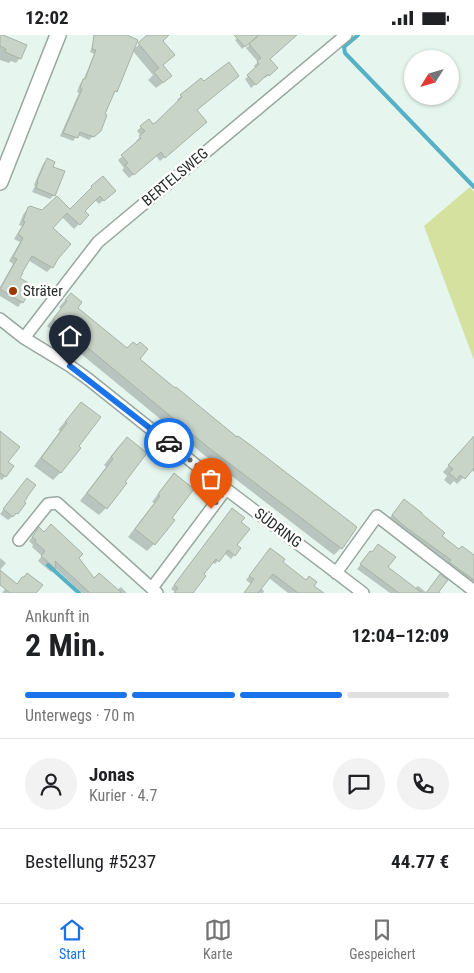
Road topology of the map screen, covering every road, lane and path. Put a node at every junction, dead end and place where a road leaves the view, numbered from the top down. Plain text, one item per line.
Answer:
1 (58, 35) edge
2 (346, 35) edge
3 (0, 182) edge
4 (0, 319) edge
5 (0, 329) edge
6 (24, 338) junction
7 (226, 489) junction
8 (19, 540) dead end
9 (336, 573) junction
10 (155, 591) edge
11 (474, 591) edge
12 (363, 593) edge

1 - 3 main road
2 - 6 street, BERTELSWEG
4 - 6 street, SÜDRING
5 - 6 street, SÜDRING
6 - 7 street, SÜDRING
7 - 9 street, SÜDRING
7 - 10 street
8 - 10 street
9 - 11 street
9 - 12 street, SÜDRING

